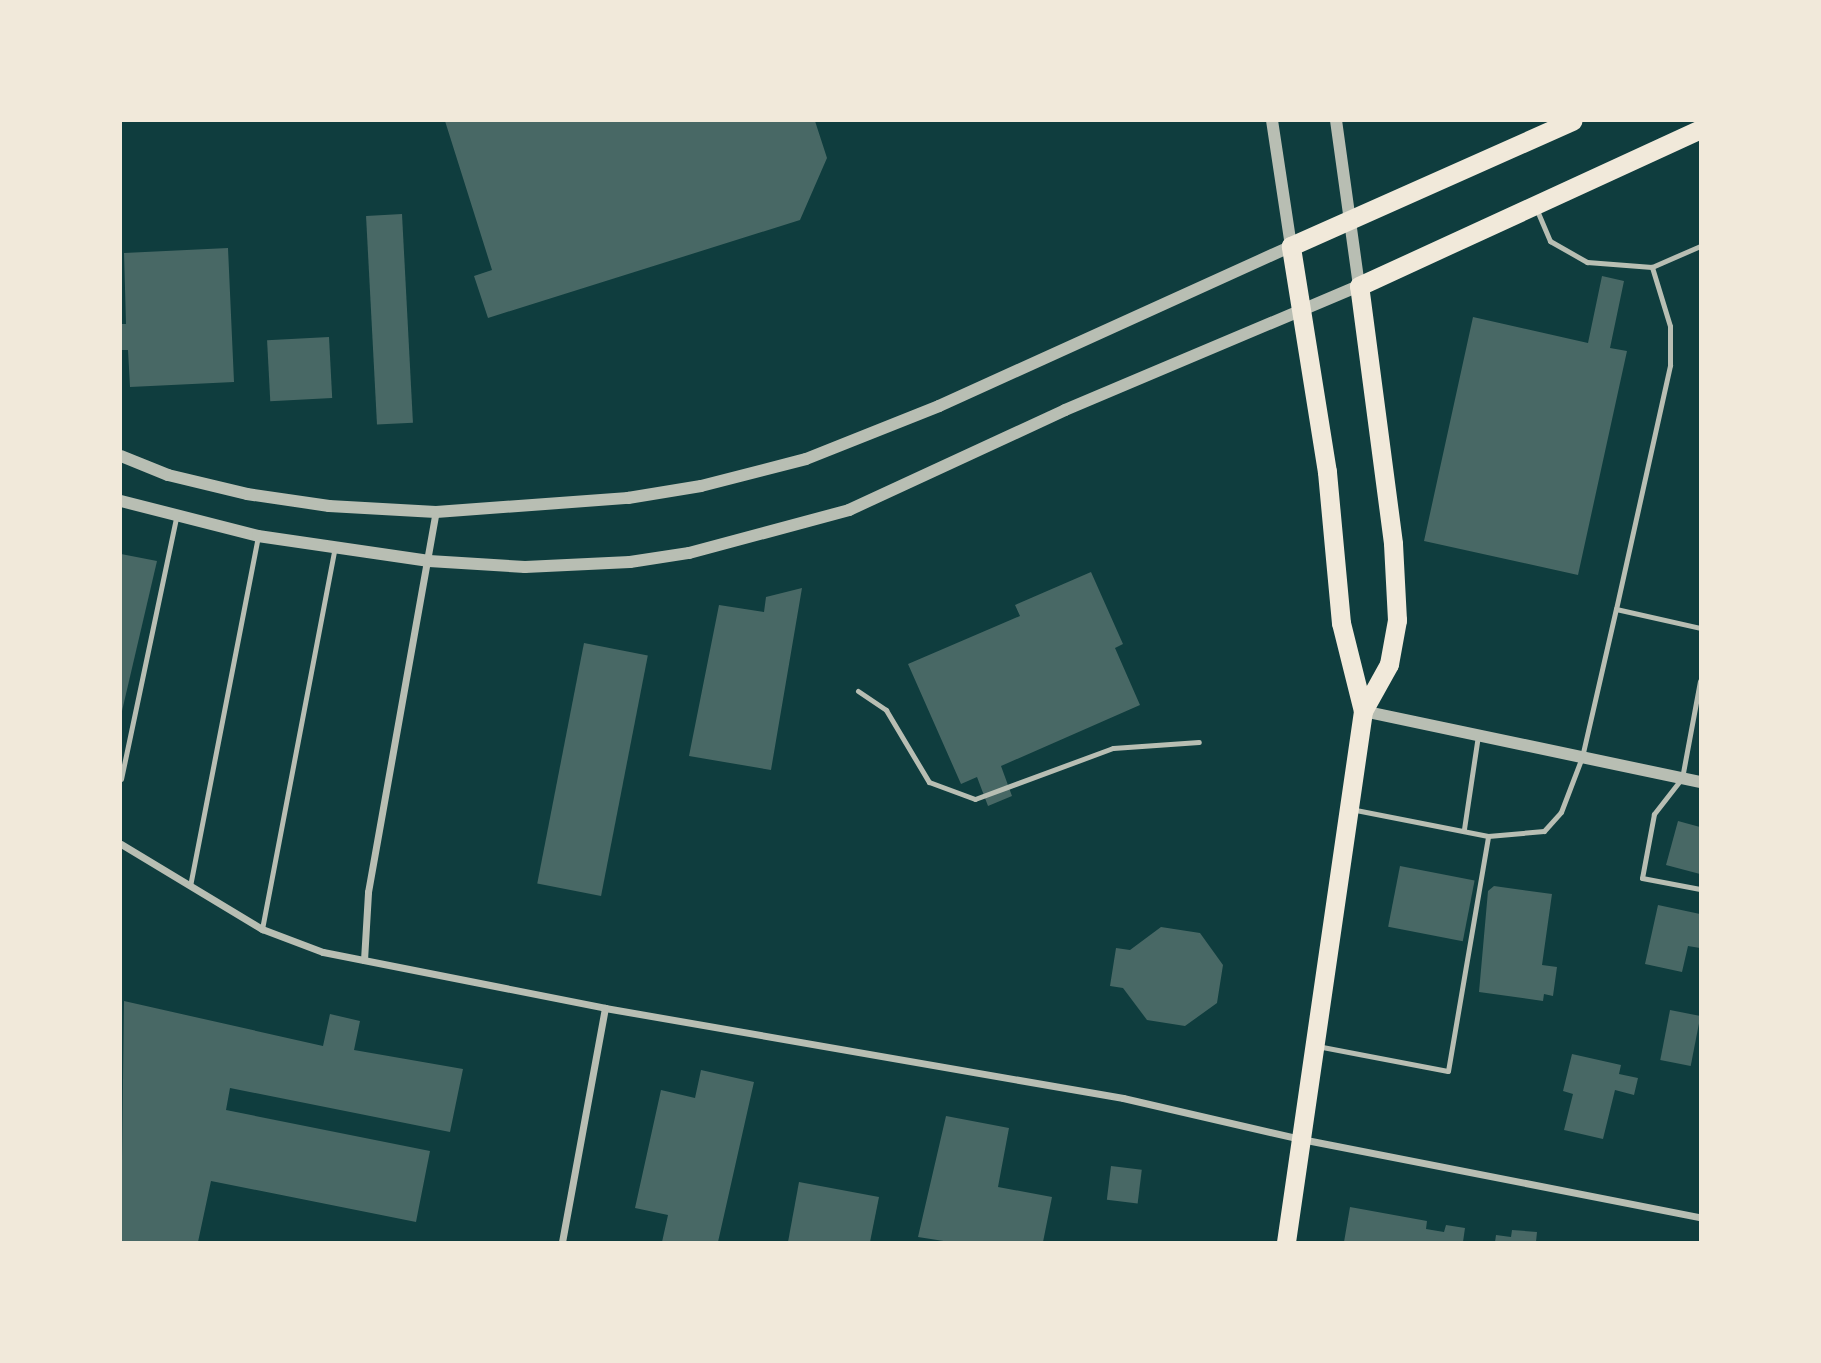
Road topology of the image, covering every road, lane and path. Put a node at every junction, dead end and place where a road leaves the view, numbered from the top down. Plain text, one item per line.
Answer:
1 (1272, 121) edge
2 (1336, 121) edge
3 (1572, 121) edge
4 (1700, 129) edge
5 (1534, 203) junction
6 (1349, 218) junction
7 (1291, 246) junction
8 (1700, 246) edge
9 (1652, 267) junction
10 (1359, 286) junction
11 (1301, 309) junction
12 (121, 456) edge
13 (121, 501) edge
14 (436, 512) junction
15 (176, 518) junction
16 (258, 537) junction
17 (335, 548) junction
18 (429, 561) junction
19 (1616, 609) junction
20 (1700, 628) edge
21 (1700, 681) edge
22 (858, 691) dead end
23 (1363, 711) junction
24 (1478, 735) junction
25 (1199, 742) dead end
26 (1582, 757) junction
27 (1682, 778) junction
28 (121, 779) edge
29 (1700, 782) edge
30 (1348, 808) junction
31 (1464, 829) junction
32 (1488, 835) junction
33 (122, 846) edge
34 (190, 886) junction
35 (1700, 890) edge
36 (262, 929) junction
37 (364, 960) junction
38 (605, 1008) junction
39 (1311, 1045) junction
40 (1301, 1139) junction
41 (1700, 1217) edge
42 (562, 1242) edge
43 (1286, 1242) edge

1 - 7 street
2 - 6 street
3 - 6 highway
4 - 5 highway
5 - 9 lane
5 - 10 highway
6 - 7 highway
6 - 10 street
7 - 11 highway
7 - 14 street
8 - 9 lane
9 - 19 lane
10 - 11 street
10 - 23 highway
11 - 18 street
11 - 23 highway
12 - 14 street
13 - 15 street
14 - 18 street
15 - 16 street
15 - 28 lane
16 - 17 street
16 - 34 lane
17 - 18 street
17 - 36 lane
18 - 37 street
19 - 20 lane
19 - 26 lane
21 - 27 lane
22 - 25 lane
23 - 24 street
23 - 30 highway
24 - 26 street
24 - 31 lane
26 - 27 street
26 - 32 lane
27 - 29 street
27 - 35 lane
30 - 31 lane
30 - 39 highway
31 - 32 lane
32 - 39 lane
33 - 34 street
34 - 36 street
36 - 37 street
37 - 38 street
38 - 40 street
38 - 42 street
39 - 40 highway
40 - 41 street
40 - 43 highway

